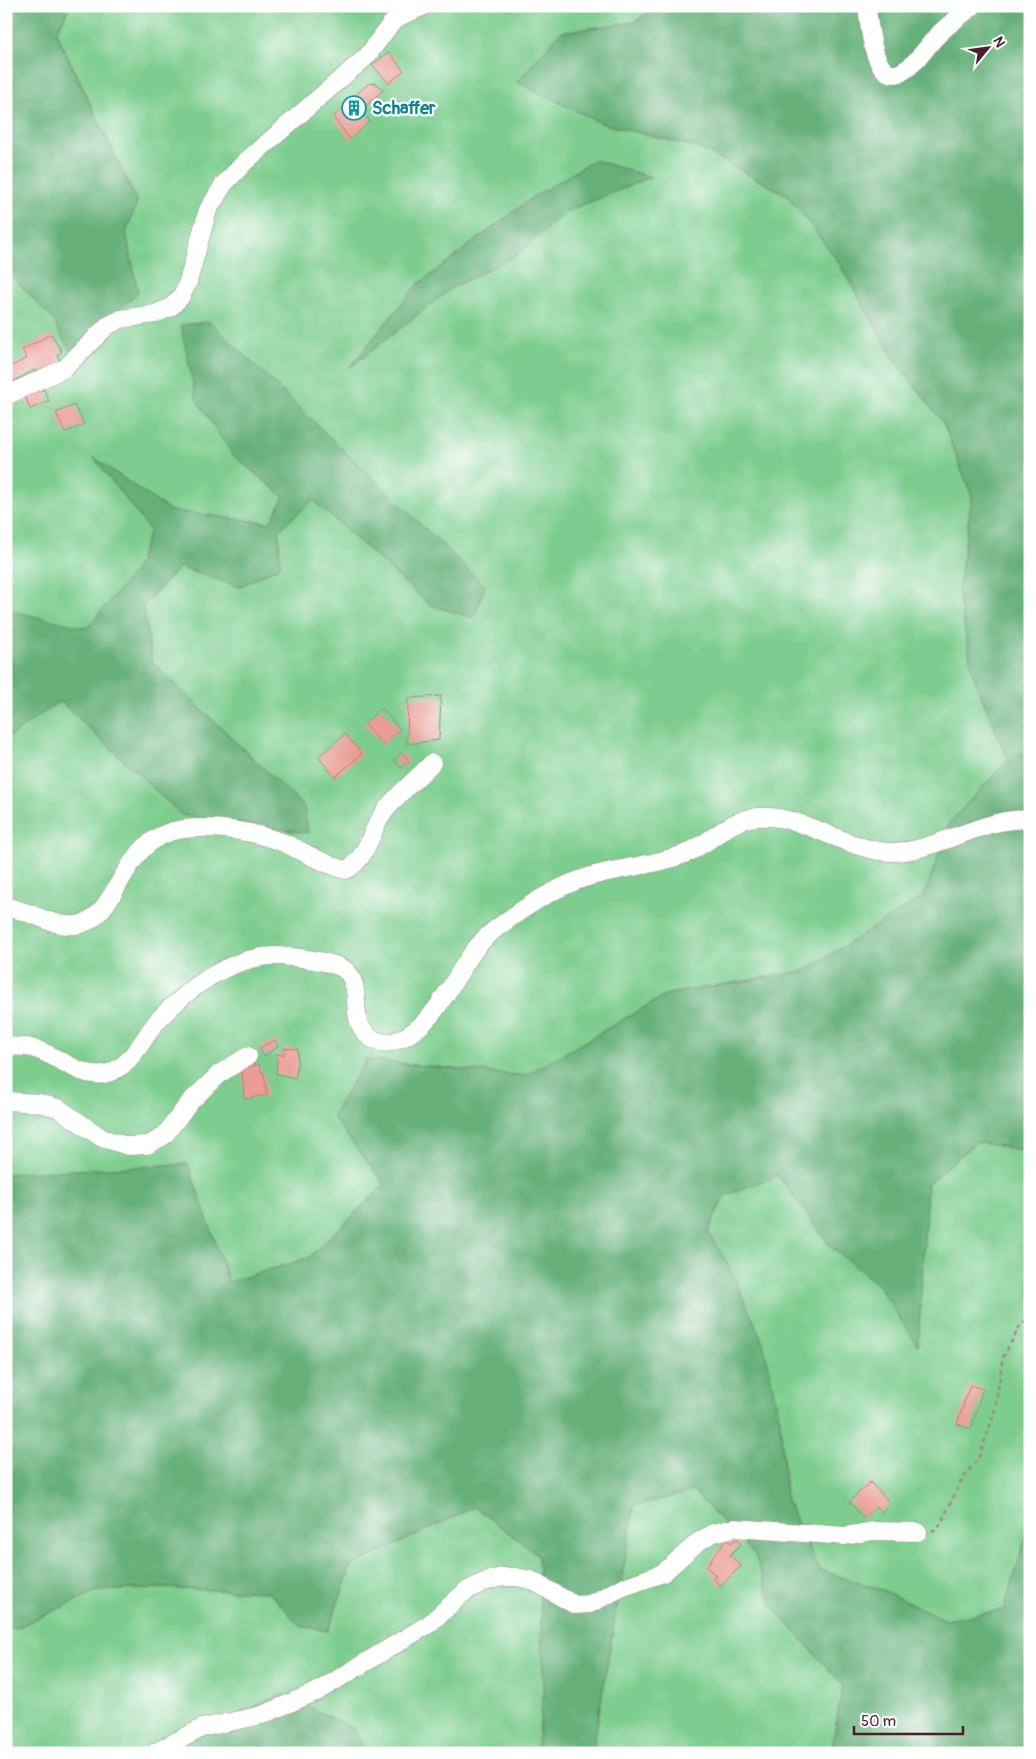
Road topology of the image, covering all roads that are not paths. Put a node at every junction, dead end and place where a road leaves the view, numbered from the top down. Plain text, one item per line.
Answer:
1 (424, 6) edge
2 (867, 6) edge
3 (973, 6) edge
4 (6, 396) edge
5 (432, 764) dead end
6 (1030, 820) edge
7 (6, 907) edge
8 (6, 1046) edge
9 (248, 1056) dead end
10 (6, 1101) edge
11 (918, 1532) road end
12 (154, 1753) edge

1 - 4 street
2 - 3 street
5 - 7 street
6 - 8 street
9 - 10 street
11 - 12 street

